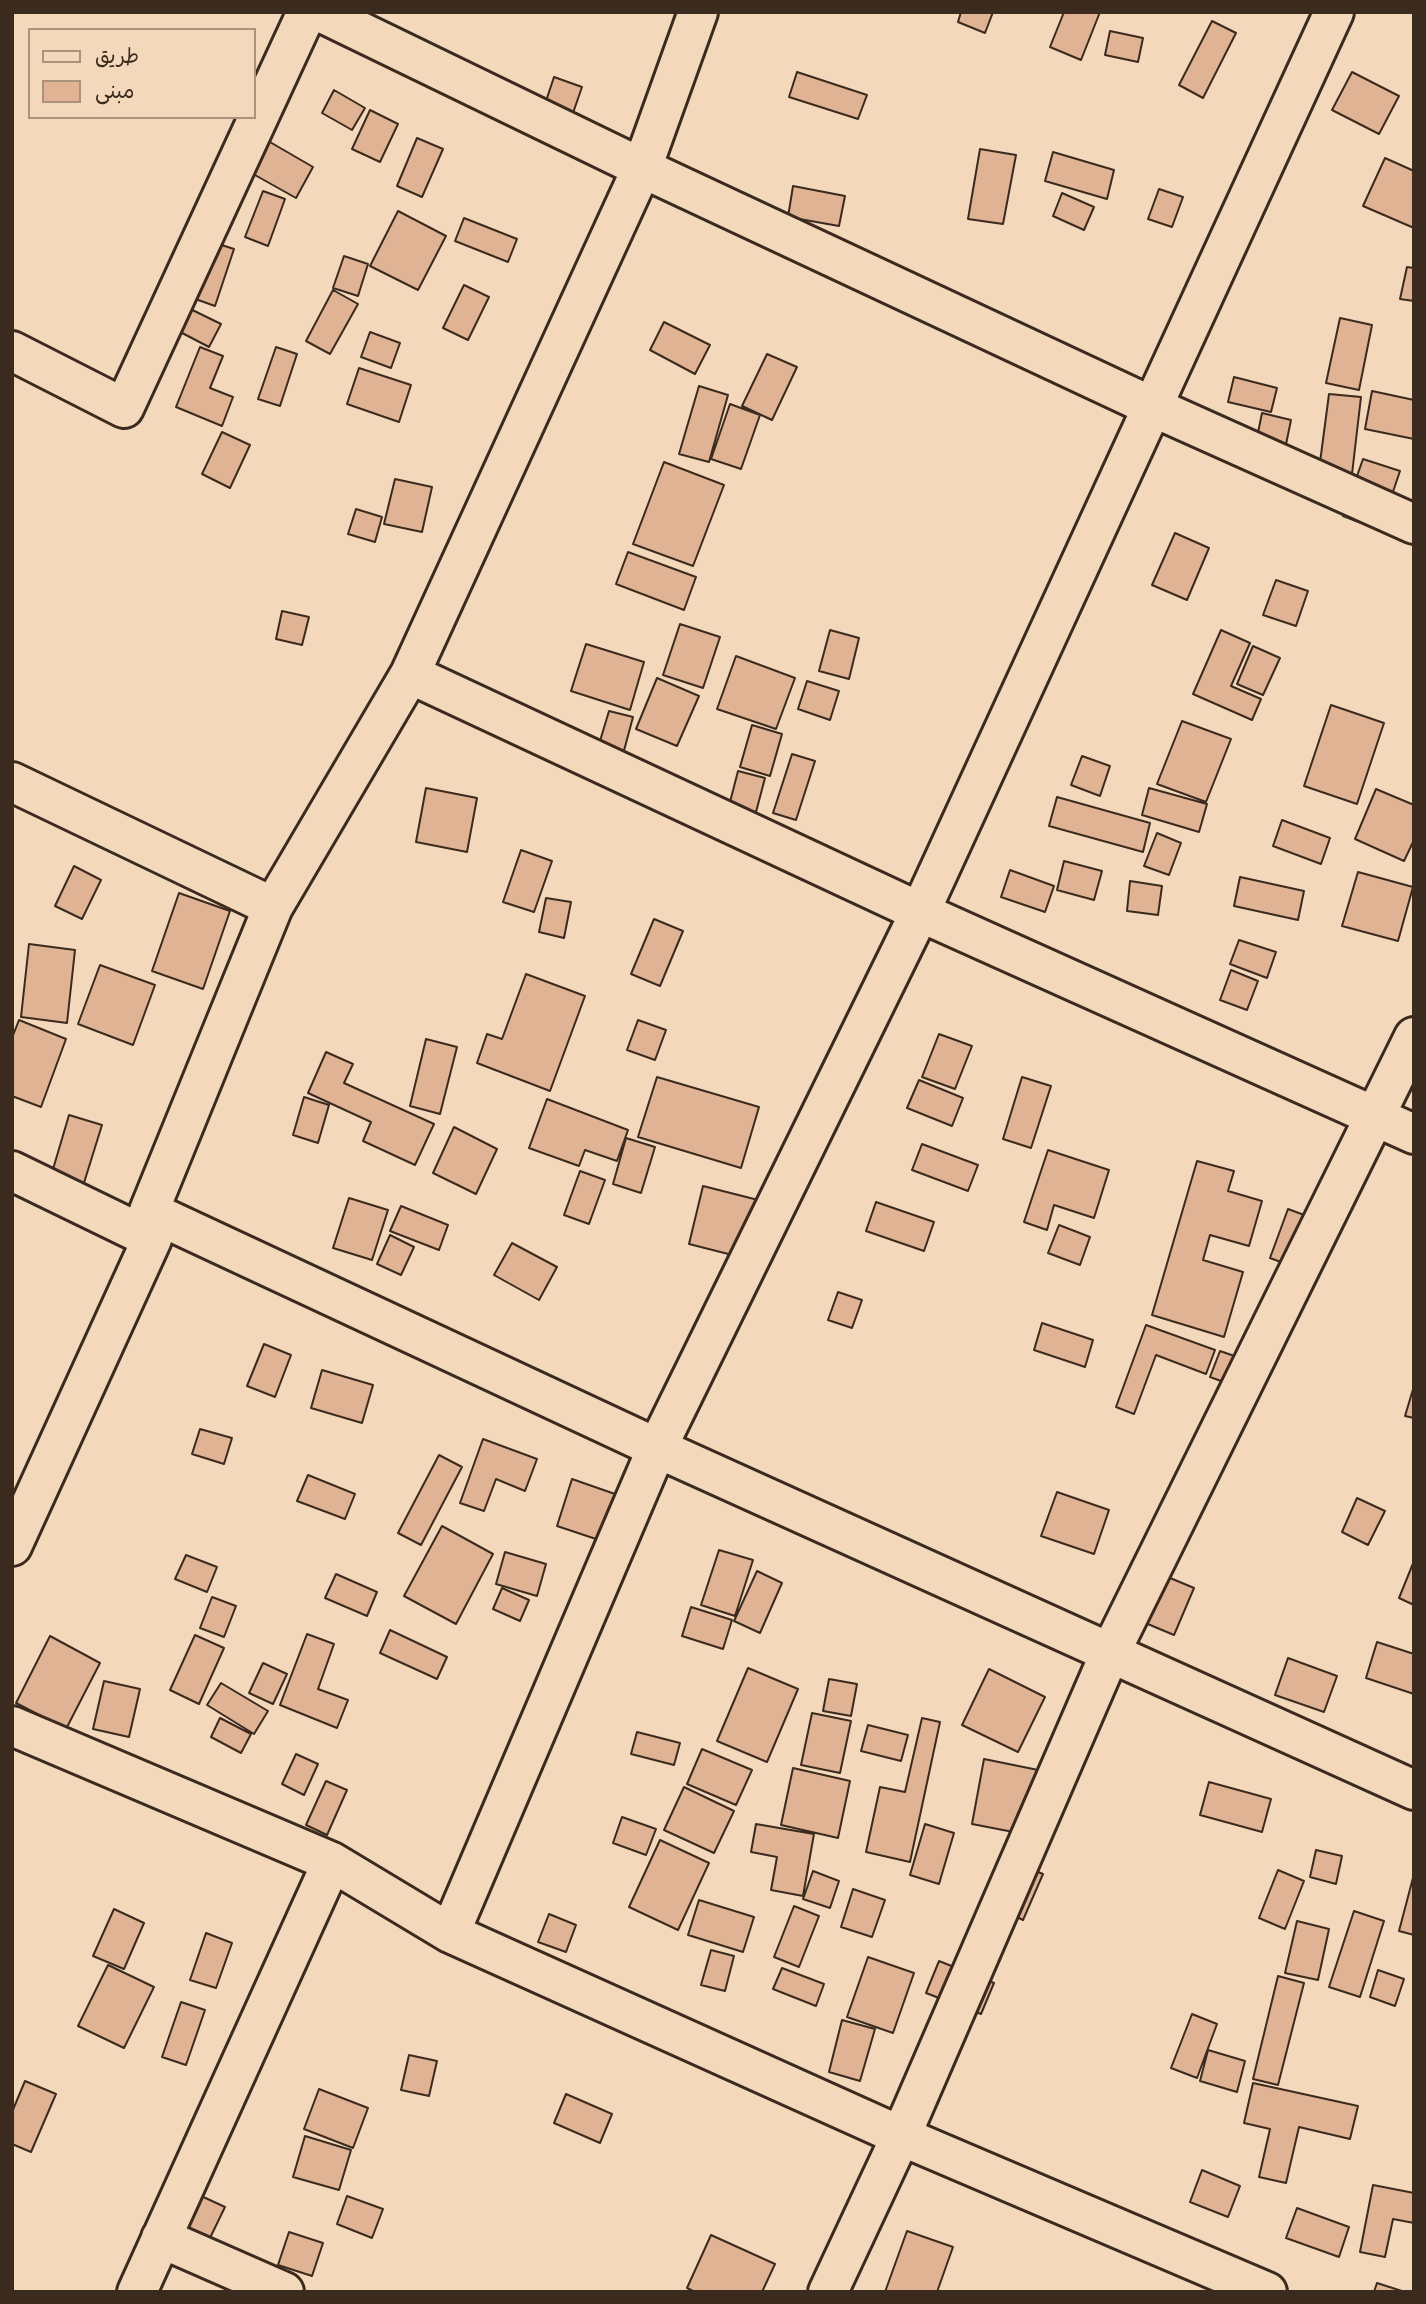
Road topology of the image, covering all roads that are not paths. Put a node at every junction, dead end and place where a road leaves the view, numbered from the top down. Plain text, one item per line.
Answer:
1 (307, 12) edge
2 (320, 12) edge
3 (698, 12) edge
4 (1334, 12) edge
5 (642, 168) junction
6 (12, 351) edge
7 (1153, 407) junction
8 (1414, 524) edge
9 (411, 674) junction
10 (12, 782) edge
11 (273, 907) junction
12 (920, 912) junction
13 (1414, 1037) edge
14 (1376, 1117) junction
15 (1414, 1134) edge
16 (12, 1171) edge
17 (151, 1225) junction
18 (657, 1448) junction
19 (12, 1546) edge
20 (1111, 1651) junction
21 (12, 1726) edge
22 (1414, 1790) edge
23 (332, 1862) junction
24 (450, 1933) junction
25 (901, 2136) junction
26 (161, 2238) junction
27 (1256, 2289) edge
28 (137, 2292) edge
29 (284, 2292) edge
30 (828, 2292) edge

1 - 6 street
2 - 5 street
3 - 5 street
4 - 7 street
5 - 7 street
5 - 9 street
7 - 8 street
7 - 12 street
9 - 11 street
9 - 12 street
10 - 11 street
11 - 17 street
12 - 14 street
12 - 18 street
13 - 14 street
14 - 15 street
14 - 20 street
16 - 17 street
17 - 18 street
17 - 19 street
18 - 20 street
18 - 24 street
20 - 22 street
20 - 25 street
21 - 23 street
23 - 24 street
23 - 26 street
24 - 25 street
25 - 27 street
25 - 30 street
26 - 28 street
26 - 29 street

